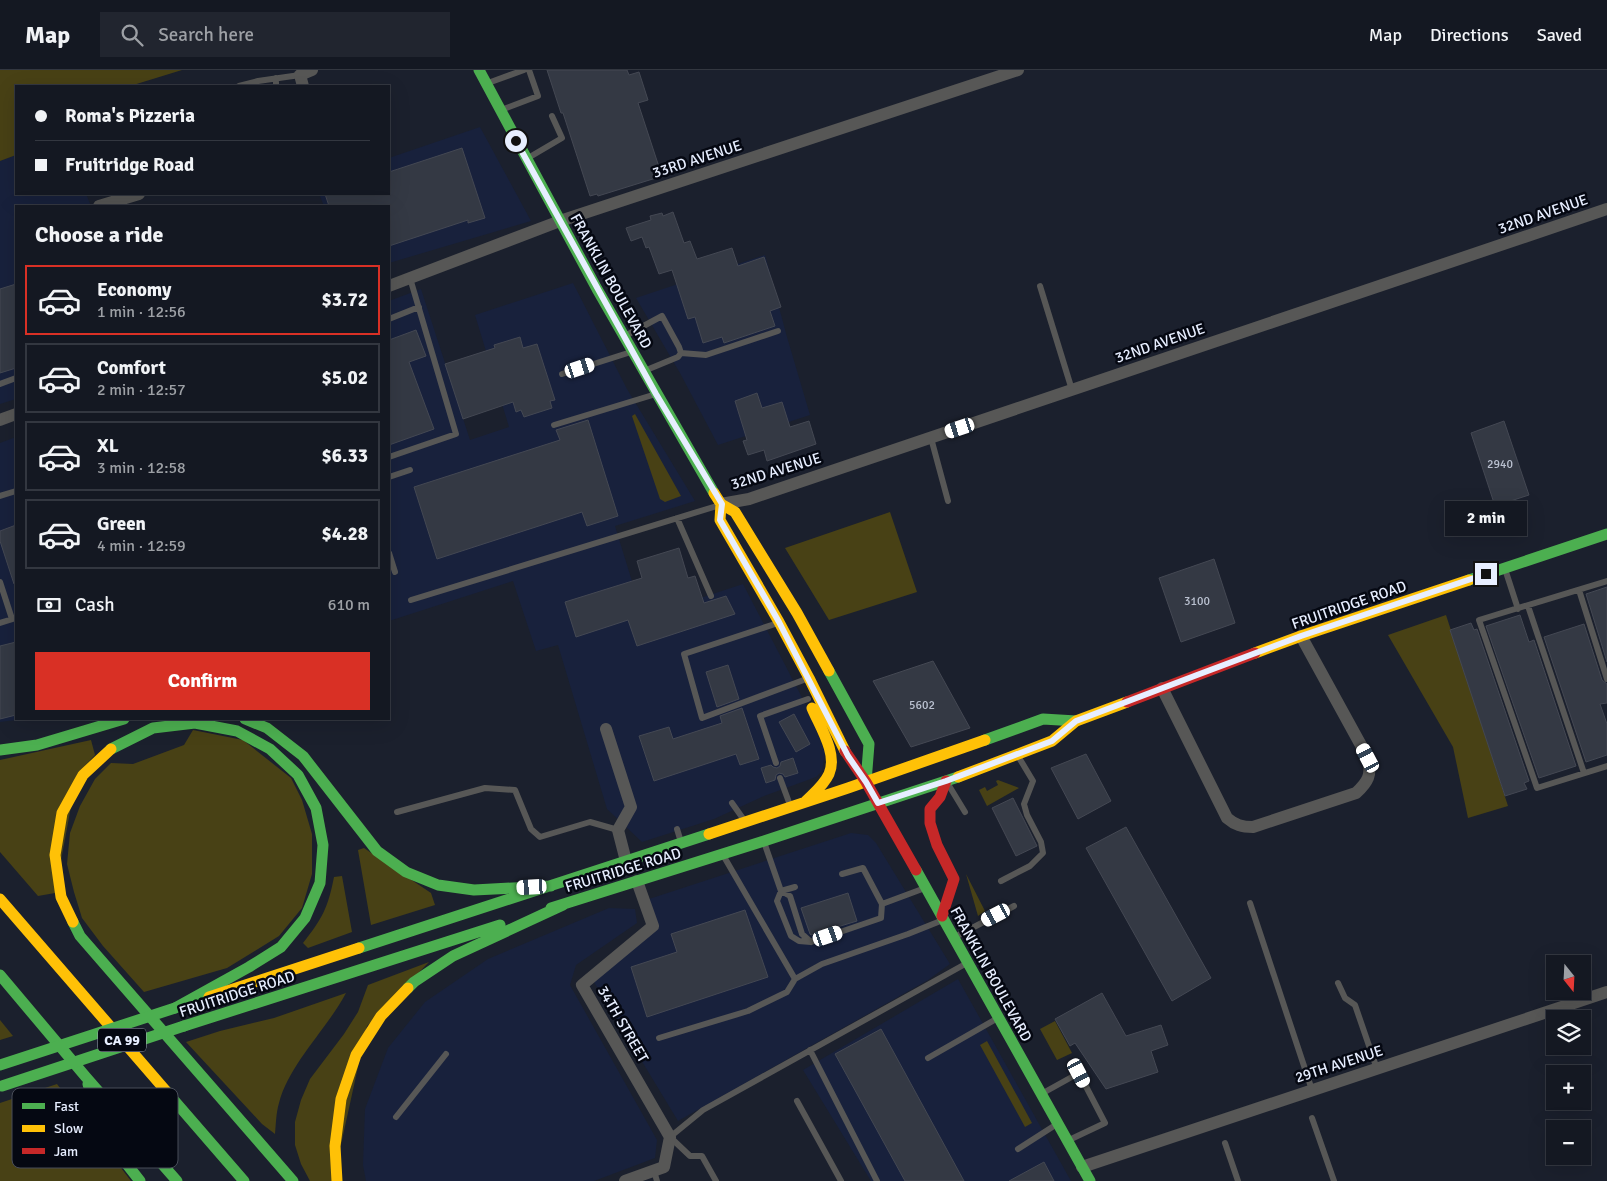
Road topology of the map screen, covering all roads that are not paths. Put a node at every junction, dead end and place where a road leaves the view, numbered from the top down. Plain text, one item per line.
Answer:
1 (479, 70) edge
2 (524, 70) edge
3 (529, 70) edge
4 (1018, 70) edge
5 (305, 77) edge
6 (276, 78) junction
7 (486, 83) junction
8 (243, 85) edge
9 (276, 85) edge
10 (500, 110) junction
11 (552, 116) dead end
12 (526, 159) junction
13 (135, 195) edge
14 (102, 205) edge
15 (1607, 210) edge
16 (560, 221) junction
17 (410, 278) junction
18 (390, 286) edge
19 (1040, 286) dead end
20 (419, 307) junction
21 (390, 318) edge
22 (778, 331) dead end
23 (624, 336) junction
24 (632, 352) junction
25 (681, 353) junction
26 (644, 372) junction
27 (562, 374) dead end
28 (15, 378) edge
29 (0, 384) edge
30 (1072, 390) junction
31 (656, 394) junction
32 (15, 414) edge
33 (0, 420) edge
34 (554, 425) dead end
35 (931, 438) junction
36 (390, 457) edge
37 (410, 470) dead end
38 (390, 477) edge
39 (15, 491) edge
40 (0, 496) edge
41 (948, 501) dead end
42 (722, 504) junction
43 (677, 518) junction
44 (1607, 534) edge
45 (390, 556) edge
46 (1504, 568) junction
47 (395, 572) dead end
48 (1607, 581) edge
49 (0, 582) edge
50 (1579, 590) junction
51 (711, 596) dead end
52 (411, 600) dead end
53 (1528, 606) junction
54 (1518, 609) junction
55 (14, 618) edge
56 (779, 622) junction
57 (0, 623) edge
58 (1301, 636) junction
59 (809, 678) junction
60 (1607, 679) edge
61 (1162, 688) junction
62 (808, 699) junction
63 (121, 720) edge
64 (248, 720) edge
65 (1076, 721) junction
66 (606, 729) dead end
67 (0, 750) edge
68 (1017, 754) junction
69 (776, 763) dead end
70 (1607, 766) edge
71 (1584, 773) junction
72 (780, 778) dead end
73 (946, 781) junction
74 (866, 782) junction
75 (806, 801) junction
76 (732, 803) dead end
77 (878, 803) junction
78 (790, 806) junction
79 (397, 812) dead end
80 (965, 812) dead end
81 (745, 821) junction
82 (677, 829) dead end
83 (618, 830) junction
84 (764, 841) junction
85 (681, 842) junction
86 (722, 854) junction
87 (626, 861) junction
88 (842, 874) dead end
89 (637, 881) junction
90 (1001, 881) dead end
91 (551, 886) junction
92 (795, 886) dead end
93 (926, 887) junction
94 (781, 890) junction
95 (0, 898) edge
96 (1250, 903) dead end
97 (882, 904) junction
98 (563, 905) junction
99 (1014, 906) dead end
100 (943, 918) junction
101 (954, 937) junction
102 (811, 942) junction
103 (968, 962) junction
104 (0, 975) edge
105 (795, 978) junction
106 (1338, 982) dead end
107 (1607, 992) edge
108 (175, 1008) junction
109 (999, 1018) junction
110 (659, 1038) dead end
111 (810, 1050) junction
112 (446, 1054) dead end
113 (928, 1058) dead end
114 (0, 1065) edge
115 (1377, 1069) junction
116 (85, 1076) junction
117 (1, 1087) edge
118 (89, 1088) edge
119 (96, 1088) edge
120 (164, 1088) edge
121 (1312, 1090) junction
122 (1042, 1094) junction
123 (797, 1101) dead end
124 (178, 1104) edge
125 (396, 1117) dead end
126 (1312, 1118) dead end
127 (1058, 1124) junction
128 (670, 1137) junction
129 (1068, 1141) junction
130 (1225, 1144) dead end
131 (1018, 1149) dead end
132 (1082, 1167) junction
133 (130, 1168) edge
134 (166, 1168) edge
135 (656, 1176) edge
136 (140, 1181) edge
137 (177, 1181) edge
138 (244, 1181) edge
139 (293, 1181) edge
140 (337, 1181) edge
141 (625, 1181) edge
142 (716, 1181) edge
143 (841, 1181) edge
144 (877, 1181) edge
145 (1090, 1181) edge
146 (1238, 1181) edge
147 (1334, 1181) edge

1 - 7 main road, FRANKLIN BOULEVARD
2 - 7 lane
3 - 10 lane
4 - 16 street, 33RD AVENUE
5 - 6 lane
6 - 8 lane
6 - 9 lane
7 - 10 main road, FRANKLIN BOULEVARD
10 - 12 main road, FRANKLIN BOULEVARD
11 - 12 lane
12 - 16 main road, FRANKLIN BOULEVARD
13 - 14 street
15 - 30 street, 32ND AVENUE
16 - 17 street, 33RD AVENUE
16 - 23 main road, FRANKLIN BOULEVARD
17 - 18 street, 33RD AVENUE
17 - 20 lane
19 - 30 lane
20 - 21 lane
20 - 36 lane
22 - 25 lane
23 - 24 main road, FRANKLIN BOULEVARD
23 - 25 lane
24 - 26 main road, FRANKLIN BOULEVARD
24 - 27 lane
25 - 26 lane
26 - 31 main road, FRANKLIN BOULEVARD
28 - 29 lane
30 - 35 street, 32ND AVENUE
31 - 34 lane
31 - 42 main road, FRANKLIN BOULEVARD
32 - 33 street
35 - 41 lane
35 - 42 street, 32ND AVENUE
37 - 38 lane
39 - 40 lane
42 - 43 lane
42 - 56 main road, FRANKLIN BOULEVARD
42 - 74 main road, FRANKLIN BOULEVARD
43 - 51 lane
43 - 52 lane
44 - 46 main road, FRUITRIDGE ROAD
45 - 47 lane
46 - 54 lane
46 - 58 main road, FRUITRIDGE ROAD
48 - 50 lane
49 - 55 lane
50 - 53 lane
50 - 60 lane
53 - 54 lane
53 - 71 lane
54 - 71 lane
55 - 57 lane
56 - 59 main road, FRANKLIN BOULEVARD
56 - 59 lane
58 - 61 main road, FRUITRIDGE ROAD
58 - 61 street
59 - 62 main road
59 - 74 main road, FRANKLIN BOULEVARD
61 - 65 main road, FRUITRIDGE ROAD
62 - 69 lane
62 - 75 main road
63 - 67 main road
64 - 91 main road
65 - 68 main road, FRUITRIDGE ROAD
65 - 74 main road, FRUITRIDGE ROAD
66 - 83 street
68 - 73 main road, FRUITRIDGE ROAD
68 - 90 lane
70 - 71 lane
72 - 78 lane
73 - 77 main road, FRUITRIDGE ROAD
73 - 80 lane
73 - 100 main road
74 - 75 main road, FRUITRIDGE ROAD
74 - 77 main road, FRANKLIN BOULEVARD
75 - 78 main road, FRUITRIDGE ROAD
76 - 81 lane
77 - 84 main road, FRUITRIDGE ROAD
77 - 93 main road, FRANKLIN BOULEVARD
78 - 81 main road, FRUITRIDGE ROAD
79 - 83 lane
81 - 85 main road, FRUITRIDGE ROAD
82 - 85 lane
83 - 87 street
84 - 86 main road, FRUITRIDGE ROAD
84 - 94 lane
85 - 87 main road, FRUITRIDGE ROAD
86 - 89 main road, FRUITRIDGE ROAD
86 - 105 lane
87 - 91 main road, FRUITRIDGE ROAD
88 - 97 lane
89 - 98 main road, FRUITRIDGE ROAD
89 - 128 street, 34TH STREET
91 - 108 main road, FRUITRIDGE ROAD
92 - 94 lane
93 - 97 lane
93 - 100 main road, FRANKLIN BOULEVARD
94 - 102 lane
94 - 102 lane
95 - 120 main road, CA 99
96 - 121 lane
97 - 102 lane
98 - 117 main road, FRUITRIDGE ROAD, bridge
98 - 140 main road
99 - 101 lane
100 - 101 main road, FRANKLIN BOULEVARD
100 - 105 lane
101 - 103 main road, FRANKLIN BOULEVARD
103 - 109 main road, FRANKLIN BOULEVARD
103 - 111 lane
104 - 116 main road
105 - 110 lane
106 - 115 lane
107 - 115 street, 29TH AVENUE
108 - 114 main road, FRUITRIDGE ROAD, bridge
108 - 139 main road
109 - 113 lane
109 - 122 main road, FRANKLIN BOULEVARD
111 - 128 lane
111 - 144 lane
112 - 125 lane
115 - 121 street, 29TH AVENUE
116 - 118 main road
116 - 119 main road
121 - 132 street, 29TH AVENUE
122 - 127 main road, FRANKLIN BOULEVARD
122 - 129 lane
123 - 143 lane
124 - 138 main road, CA 99
126 - 147 lane
127 - 129 main road, FRANKLIN BOULEVARD
127 - 131 lane
128 - 135 street
128 - 142 lane
129 - 132 main road, FRANKLIN BOULEVARD
130 - 146 lane
132 - 145 main road, FRANKLIN BOULEVARD
133 - 136 main road
134 - 137 main road
135 - 141 street

